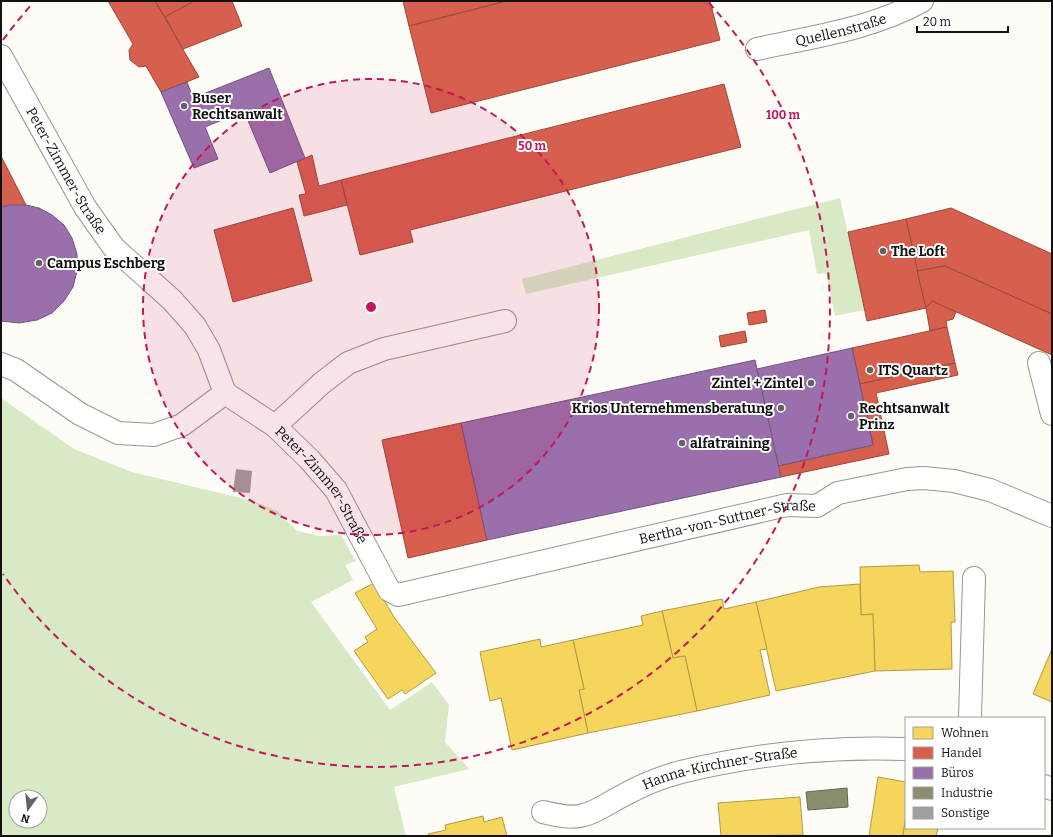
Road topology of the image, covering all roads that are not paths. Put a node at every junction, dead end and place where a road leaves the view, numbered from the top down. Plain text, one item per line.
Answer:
1 (922, 1) edge
2 (757, 49) dead end
3 (1, 56) edge
4 (506, 321) dead end
5 (1, 347) edge
6 (1039, 363) dead end
7 (9, 367) edge
8 (225, 393) junction
9 (1052, 414) edge
10 (275, 426) junction
11 (1052, 516) edge
12 (974, 578) dead end
13 (398, 595) joint
14 (970, 717) edge
15 (905, 749) edge
16 (543, 812) dead end

1 - 2 street, Quellenstraße
3 - 8 street, Peter-Zimmer-Straße
4 - 10 street
5 - 7 street
6 - 9 street
7 - 8 street
8 - 10 street, Peter-Zimmer-Straße
10 - 13 street, Peter-Zimmer-Straße
11 - 13 street, Bertha-von-Suttner-Straße
12 - 14 street
15 - 16 street, Hanna-Kirchner-Straße

